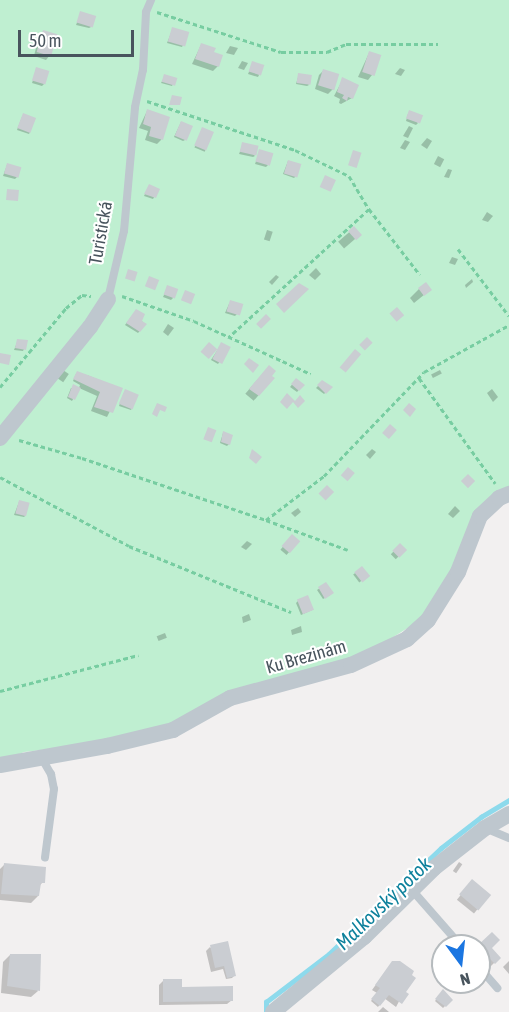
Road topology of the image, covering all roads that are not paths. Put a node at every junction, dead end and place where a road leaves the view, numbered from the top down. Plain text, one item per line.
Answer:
1 (151, 0) edge
2 (108, 296) joint
3 (2, 436) edge
4 (506, 495) edge
5 (41, 757) junction
6 (0, 765) edge
7 (509, 814) edge
8 (485, 828) junction
9 (509, 838) edge
10 (45, 857) dead end
11 (412, 890) junction
12 (450, 934) edge
13 (491, 981) edge
14 (497, 988) dead end
15 (276, 1011) edge

1 - 2 lane, Turistická
2 - 3 street, Turistická
4 - 5 street, Ku Brezinám
5 - 6 street, Ku Brezinám
5 - 10 lane
7 - 8 street
8 - 9 lane
8 - 11 street
11 - 12 lane
11 - 15 street
13 - 14 lane

